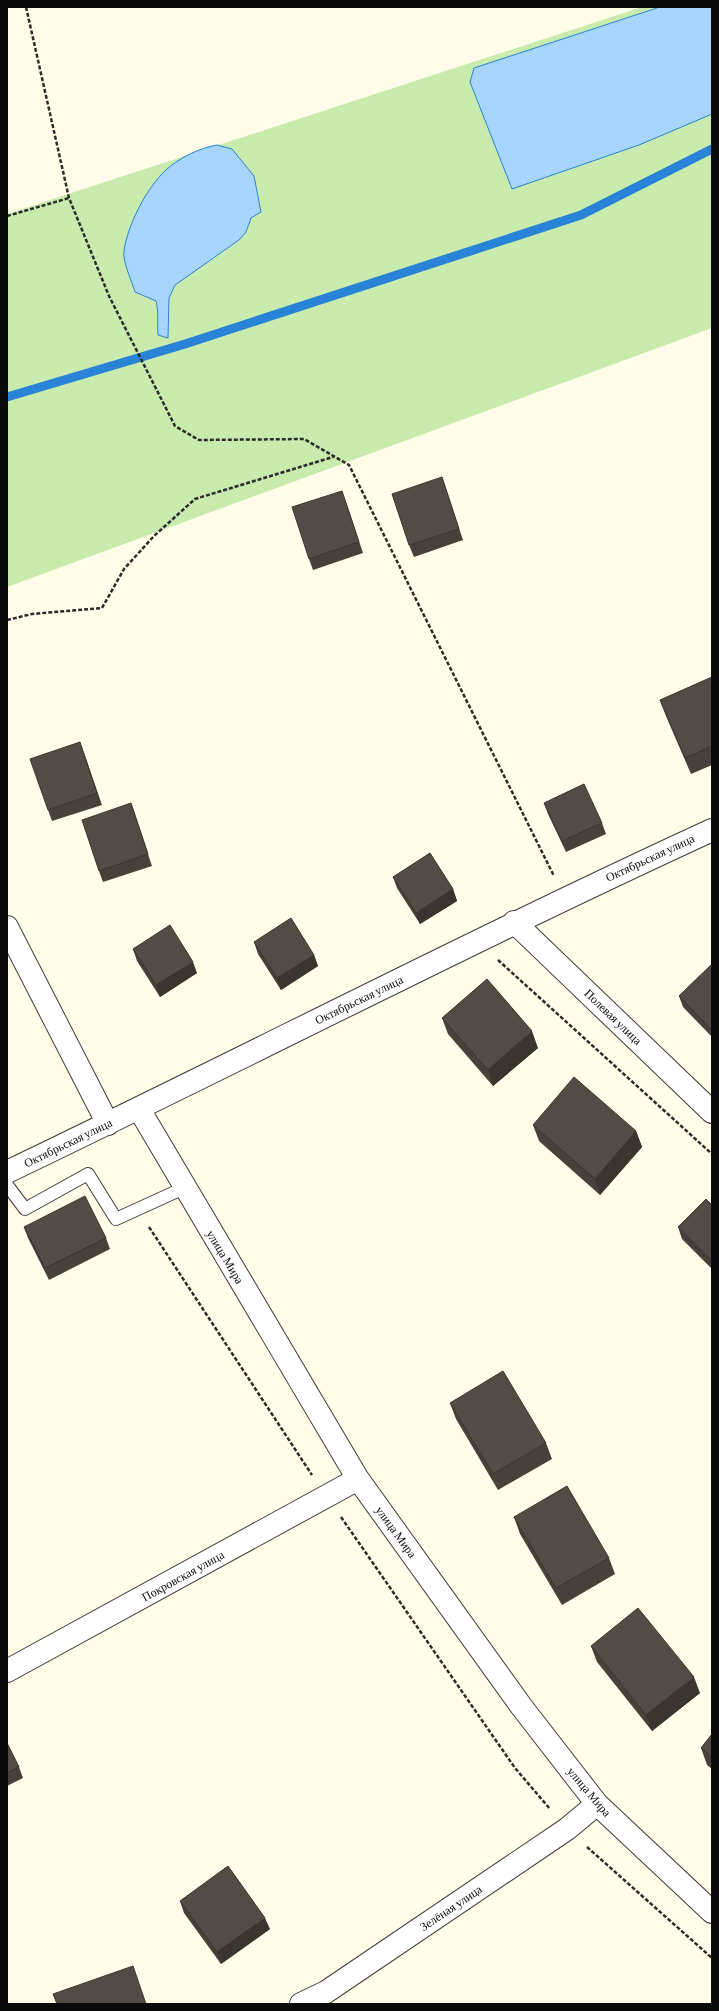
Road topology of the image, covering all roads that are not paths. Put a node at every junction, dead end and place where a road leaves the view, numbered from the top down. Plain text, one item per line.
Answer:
1 (712, 830) edge
2 (514, 922) junction
3 (7, 928) edge
4 (139, 1109) junction
5 (712, 1112) edge
6 (108, 1124) junction
7 (7, 1172) edge
8 (7, 1185) edge
9 (184, 1188) junction
10 (358, 1480) junction
11 (7, 1671) edge
12 (597, 1804) junction
13 (712, 1912) edge
14 (301, 2004) edge

1 - 2 street, Октябрьская улица
2 - 4 street, Октябрьская улица
2 - 5 street, Полевая улица
3 - 6 street
4 - 6 street, Октябрьская улица
4 - 9 street, улица Мира
6 - 7 street, Октябрьская улица
8 - 9 lane
9 - 10 street, улица Мира
10 - 11 street, Покровская улица
10 - 12 street, улица Мира
12 - 13 street, улица Мира
12 - 14 street, Зелёная улица

